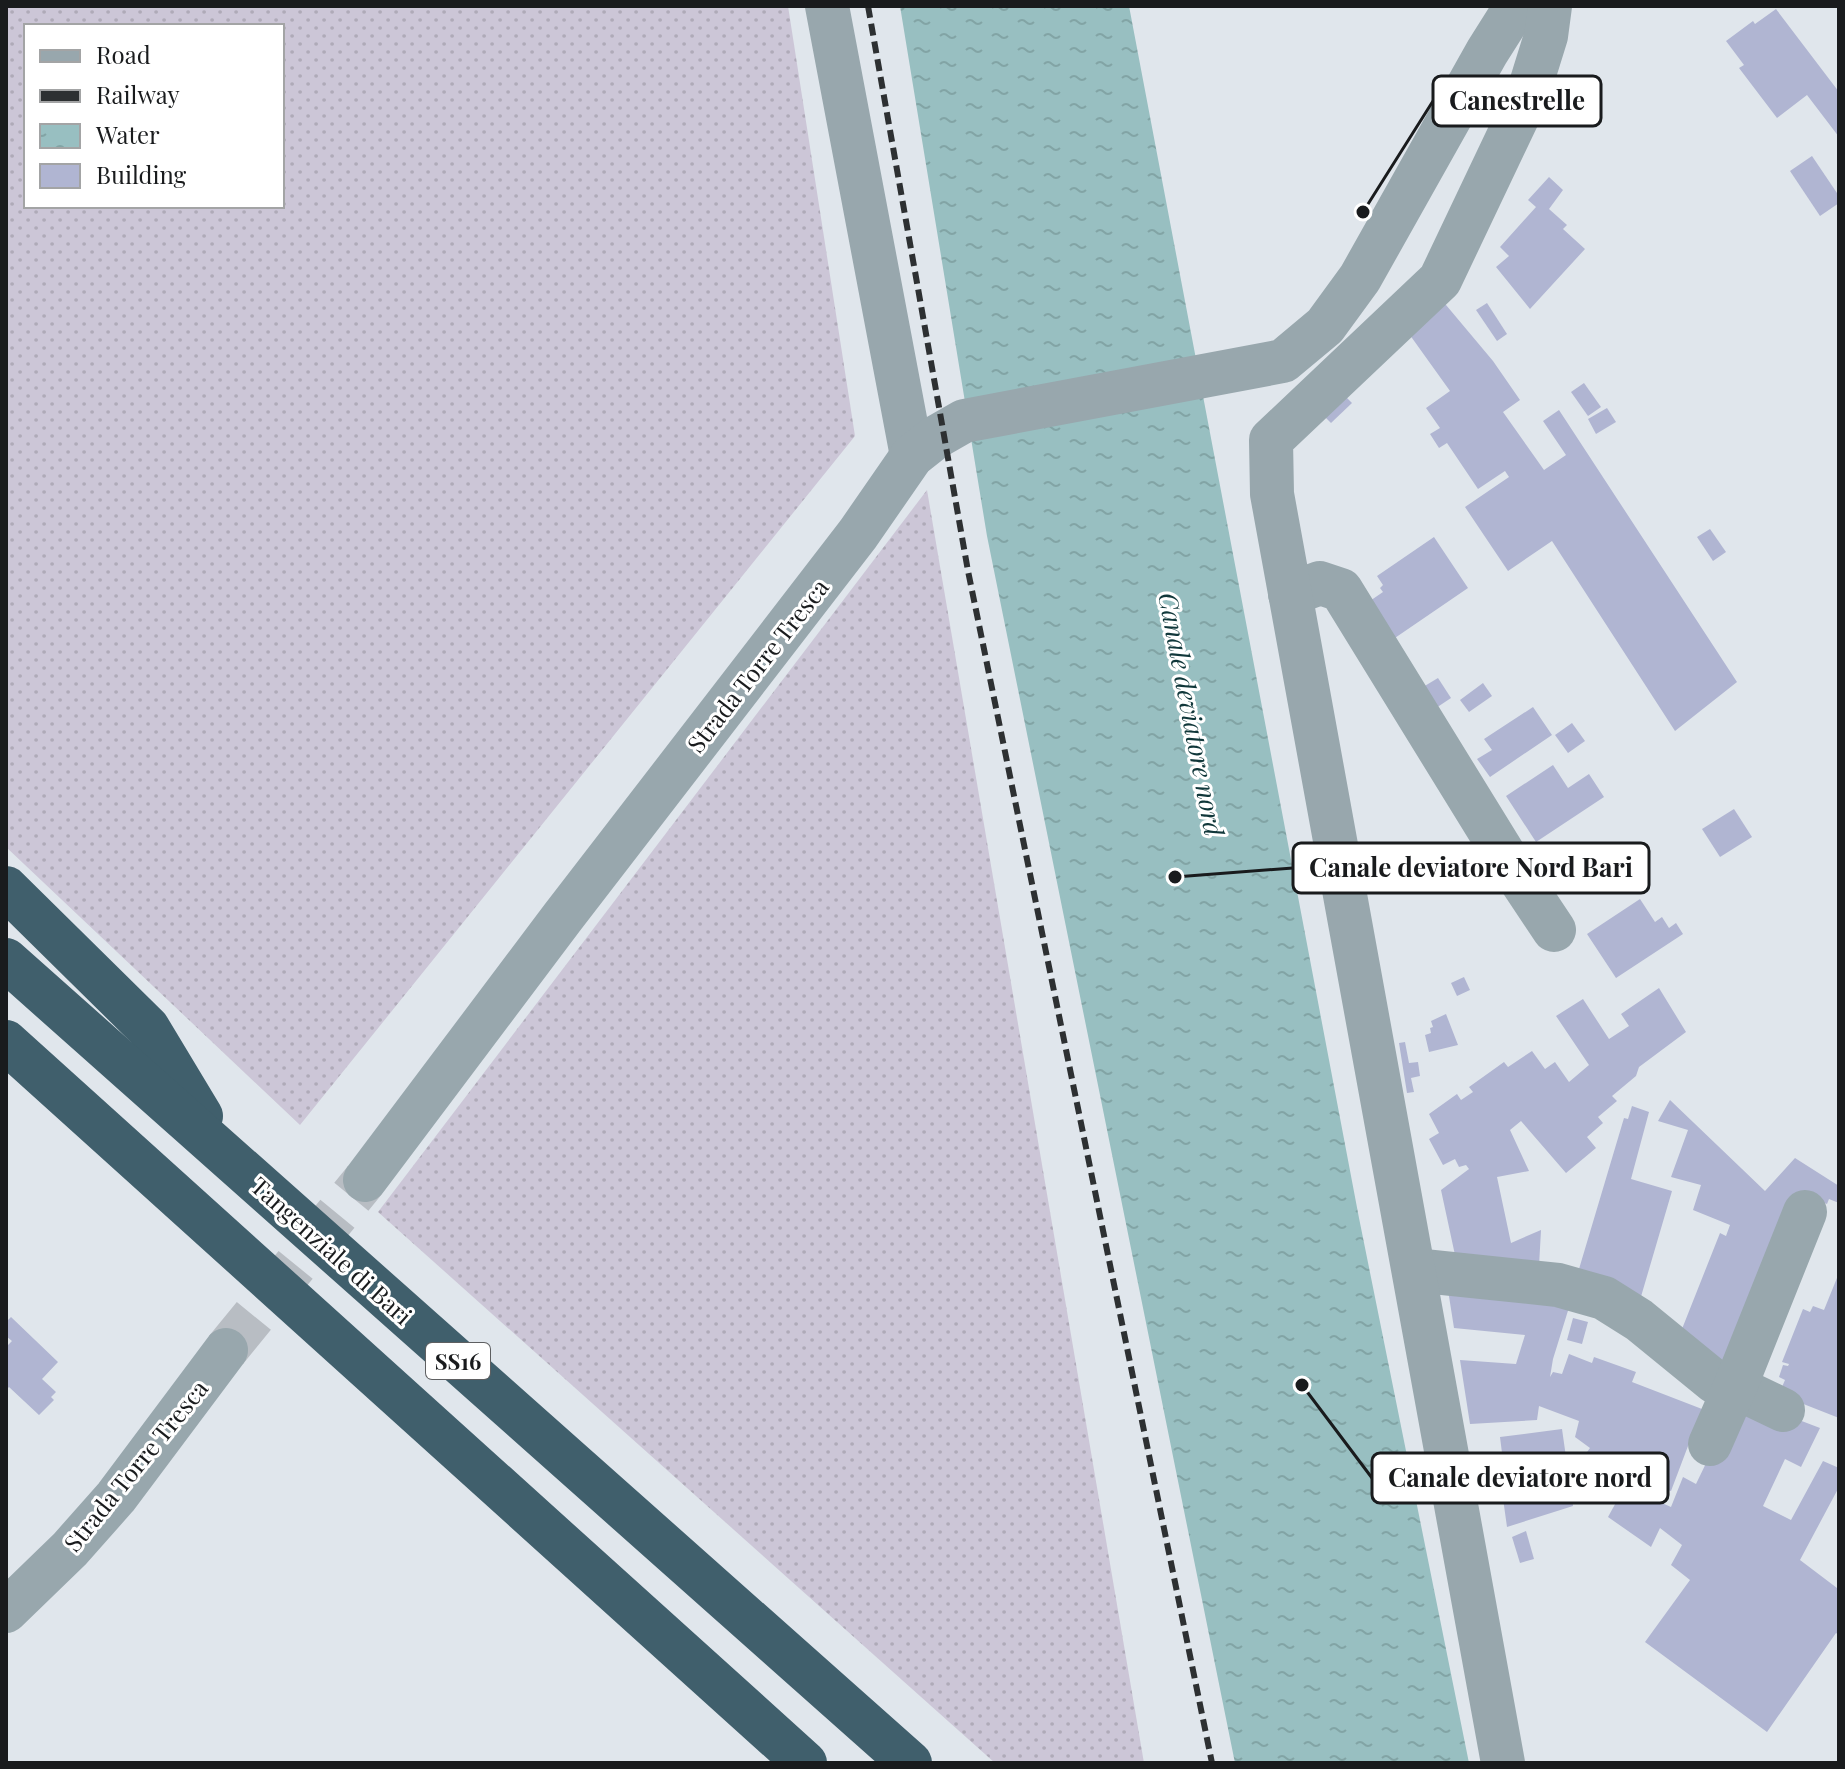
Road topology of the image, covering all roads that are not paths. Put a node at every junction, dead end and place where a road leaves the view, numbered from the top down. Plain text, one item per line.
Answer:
1 (827, 6) edge
2 (1516, 6) edge
3 (1550, 6) edge
4 (912, 456) junction
5 (1290, 594) junction
6 (6, 888) edge
7 (1554, 930) dead end
8 (6, 960) edge
9 (14, 1052) edge
10 (222, 1152) junction
11 (365, 1180) tunnel mouth
12 (1805, 1212) dead end
13 (1414, 1270) junction
14 (226, 1350) tunnel mouth
15 (1735, 1387) junction
16 (1783, 1410) dead end
17 (1710, 1444) dead end
18 (6, 1611) edge
19 (805, 1763) edge
20 (910, 1763) edge
21 (1503, 1763) edge

1 - 4 street
2 - 4 street, Strada Torre Tresca
3 - 5 street
4 - 11 street, Strada Torre Tresca
5 - 7 street
5 - 13 street
6 - 10 highway
8 - 10 highway, Tangenziale di Bari / SS16
9 - 19 highway, SS16
10 - 20 highway, Tangenziale di Bari / SS16
12 - 15 street
13 - 15 street
13 - 21 street
14 - 18 street, Strada Torre Tresca
15 - 16 street
15 - 17 street

